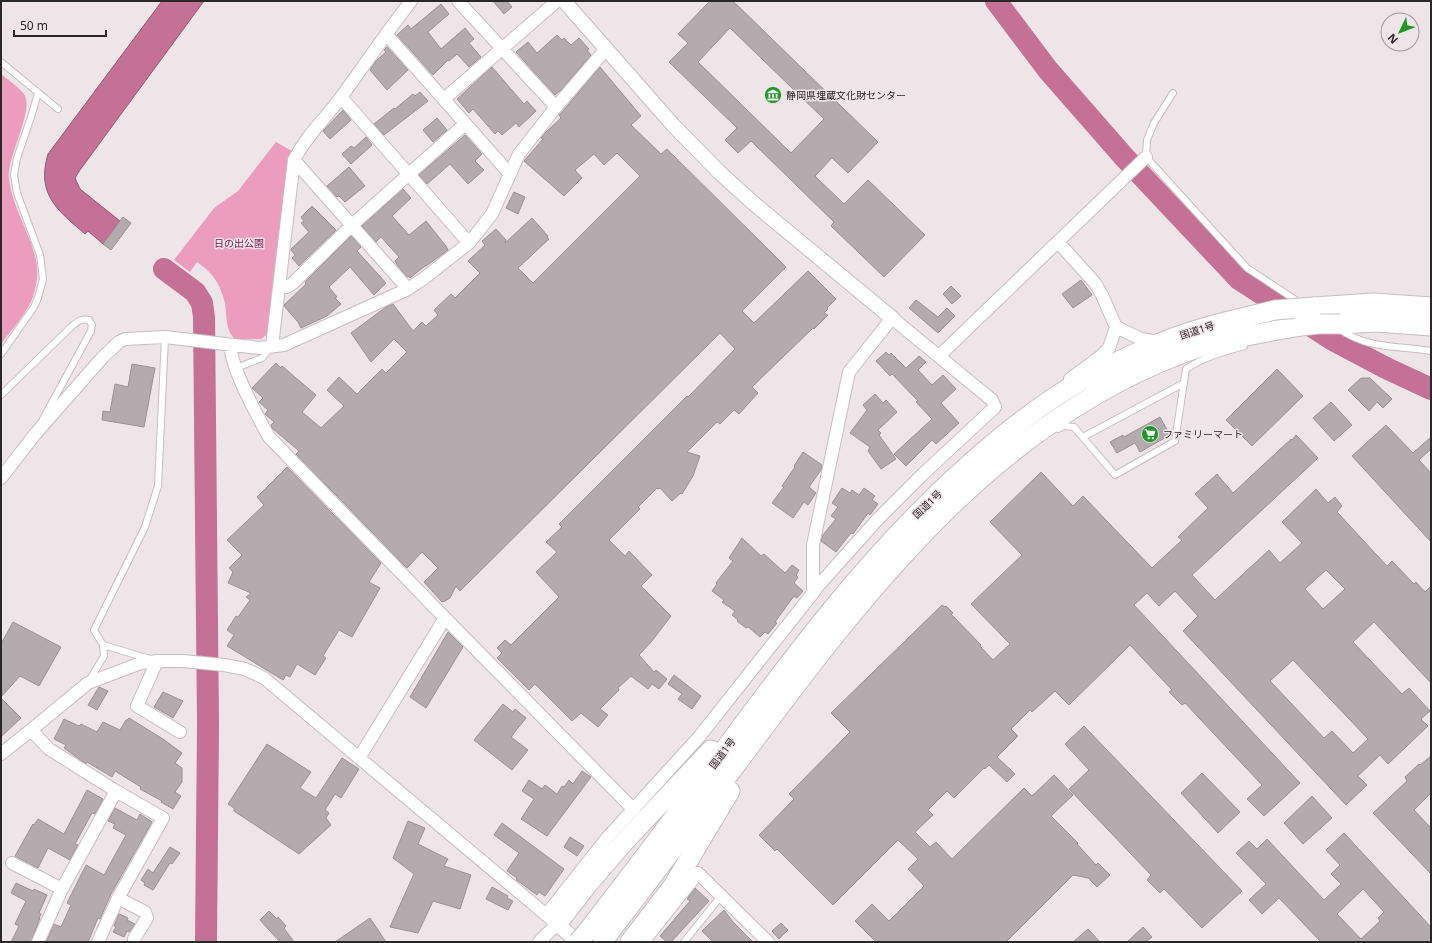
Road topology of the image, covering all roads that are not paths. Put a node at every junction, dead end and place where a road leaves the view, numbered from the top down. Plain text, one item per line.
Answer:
1 (411, 1) edge
2 (458, 1) edge
3 (557, 1) edge
4 (564, 1) edge
5 (386, 34) junction
6 (501, 49) junction
7 (606, 49) junction
8 (1, 62) edge
9 (38, 93) junction
10 (1173, 93) dead end
11 (341, 97) junction
12 (444, 99) junction
13 (556, 107) junction
14 (58, 109) dead end
15 (465, 124) junction
16 (294, 160) junction
17 (1138, 165) junction
18 (409, 174) junction
19 (510, 174) junction
20 (352, 225) junction
21 (1058, 242) junction
22 (469, 243) junction
23 (279, 287) junction
24 (408, 289) junction
25 (1431, 307) edge
26 (1324, 316) junction
27 (892, 318) junction
28 (1431, 326) edge
29 (1116, 327) junction
30 (1293, 328) junction
31 (165, 337) junction
32 (1259, 340) dead end
33 (1161, 342) junction
34 (1252, 343) dead end
35 (228, 344) junction
36 (272, 346) junction
37 (1431, 351) edge
38 (1, 354) edge
39 (938, 356) junction
40 (236, 368) junction
41 (1184, 384) junction
42 (1, 395) edge
43 (1037, 409) junction
44 (36, 433) junction
45 (1083, 437) junction
46 (1010, 453) junction
47 (1, 478) edge
48 (813, 593) junction
49 (445, 618) junction
50 (103, 645) junction
51 (157, 661) junction
52 (88, 683) junction
53 (768, 691) junction
54 (782, 703) junction
55 (31, 730) junction
56 (180, 732) dead end
57 (1, 754) edge
58 (359, 758) junction
59 (116, 791) junction
60 (634, 810) junction
61 (12, 863) dead end
62 (62, 889) junction
63 (721, 896) junction
64 (118, 898) junction
65 (552, 919) junction
66 (586, 940) edge
67 (38, 942) edge
68 (98, 942) edge
69 (134, 942) edge
70 (539, 942) edge
71 (630, 942) edge
72 (643, 942) edge
73 (684, 942) edge
74 (768, 942) edge

1 - 5 street
2 - 6 street
3 - 6 street
4 - 7 street
5 - 11 street
5 - 12 street
6 - 12 street
6 - 13 street
7 - 13 street
7 - 27 street
8 - 9 lane
9 - 14 lane
9 - 38 lane
10 - 17 lane
11 - 16 street
11 - 18 street
12 - 15 street
13 - 19 street
15 - 18 street
15 - 19 street
16 - 20 street
16 - 23 street
17 - 21 street
17 - 26 lane
18 - 20 street
18 - 22 street
19 - 22 street
20 - 23 street
20 - 24 street
21 - 29 street
21 - 39 street
22 - 24 street
23 - 36 street
24 - 36 street
25 - 26 highway, 国道1号
26 - 28 highway, 国道1号
26 - 30 highway, 国道1号, bridge
26 - 33 highway, 国道1号, bridge
26 - 37 lane
27 - 39 street
27 - 48 street
29 - 33 street
29 - 43 street
30 - 32 lane
30 - 46 highway, 国道1号
31 - 35 street
31 - 44 street
31 - 50 lane
33 - 43 highway, 国道1号
34 - 41 lane
35 - 36 street
35 - 40 street
36 - 40 lane
39 - 48 street
40 - 49 street
41 - 45 lane
41 - 45 lane
42 - 44 lane
43 - 53 highway, 国道1号
44 - 47 street
45 - 46 lane
46 - 54 highway, 国道1号
48 - 60 street
49 - 58 street
49 - 60 street
50 - 51 lane
50 - 52 lane
51 - 52 street
51 - 56 street
51 - 58 street
52 - 55 street
53 - 65 highway
53 - 66 highway, 国道1号
54 - 66 highway, 国道1号
54 - 71 highway
55 - 57 street
55 - 59 street
58 - 65 street
59 - 62 street
59 - 64 street
60 - 65 street
61 - 62 street
62 - 67 street
63 - 72 street
63 - 73 lane
63 - 74 street
64 - 68 street
64 - 69 street
65 - 66 street
65 - 70 street

